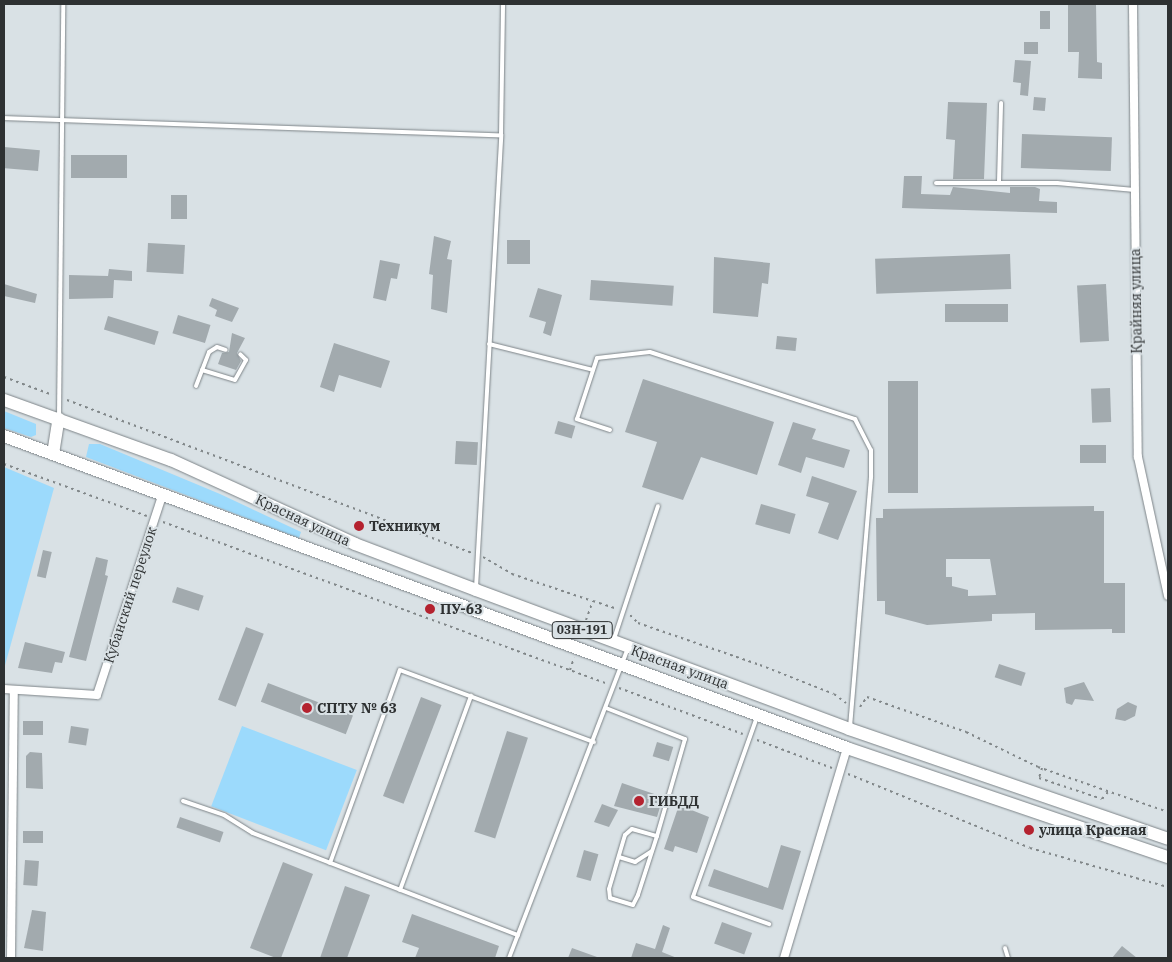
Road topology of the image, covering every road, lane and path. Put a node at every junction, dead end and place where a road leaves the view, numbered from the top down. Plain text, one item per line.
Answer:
1 (63, 4) edge
2 (503, 4) edge
3 (1133, 4) edge
4 (1001, 103) dead end
5 (4, 118) edge
6 (63, 118) junction
7 (501, 135) junction
8 (999, 182) junction
9 (936, 184) dead end
10 (1135, 190) junction
11 (490, 344) junction
12 (226, 350) dead end
13 (240, 354) dead end
14 (202, 370) junction
15 (592, 370) junction
16 (4, 377) edge
17 (196, 386) dead end
18 (60, 397) junction
19 (4, 400) edge
20 (59, 418) junction
21 (610, 430) dead end
22 (4, 436) edge
23 (53, 454) junction
24 (4, 464) edge
25 (162, 496) junction
26 (658, 506) dead end
27 (154, 519) junction
28 (478, 555) junction
29 (476, 590) junction
30 (1168, 596) edge
31 (593, 601) junction
32 (623, 612) junction
33 (583, 630) junction
34 (613, 642) junction
35 (628, 647) junction
36 (577, 648) junction
37 (622, 664) junction
38 (570, 670) junction
39 (615, 686) junction
40 (4, 689) edge
41 (14, 692) junction
42 (471, 696) junction
43 (852, 705) junction
44 (606, 708) junction
45 (758, 715) junction
46 (850, 729) junction
47 (751, 737) junction
48 (594, 742) junction
49 (847, 748) junction
50 (1042, 768) junction
51 (840, 771) junction
52 (1109, 791) junction
53 (183, 801) dead end
54 (1168, 812) edge
55 (657, 836) junction
56 (1168, 839) edge
57 (652, 851) junction
58 (618, 857) junction
59 (1168, 857) edge
60 (330, 863) junction
61 (1168, 887) edge
62 (400, 890) junction
63 (770, 924) dead end
64 (518, 935) junction
65 (1005, 948) dead end
66 (11, 958) edge
67 (509, 958) edge
68 (784, 958) edge
69 (1008, 958) edge

1 - 6 lane
2 - 7 lane
3 - 10 street, Крайняя улица
4 - 8 lane
5 - 6 lane
6 - 7 lane
6 - 18 lane
7 - 11 lane
8 - 9 lane
8 - 10 lane
10 - 30 street, Крайняя улица
11 - 15 lane
11 - 28 lane
12 - 14 lane
13 - 14 lane
14 - 17 lane
15 - 21 lane
15 - 43 lane
16 - 18 path
18 - 20 lane
18 - 28 path
19 - 20 main road, Красная улица / 03Н-191
20 - 23 main road
20 - 29 main road, Красная улица / 03Н-191
22 - 23 main road, Красная улица / 03Н-191
23 - 25 main road, Красная улица / 03Н-191
24 - 27 path
25 - 27 street, Кубанский переулок
25 - 36 main road, Красная улица / 03Н-191
26 - 32 lane
27 - 38 path
27 - 41 street, Кубанский переулок
28 - 29 lane
28 - 31 path
29 - 33 main road, Красная улица / 03Н-191
31 - 32 path
31 - 33 path
32 - 34 lane
32 - 43 path
33 - 34 main road, Красная улица / 03Н-191
34 - 35 main road, Красная улица / 03Н-191
35 - 37 lane
35 - 46 main road, Красная улица / 03Н-191
36 - 37 main road, Красная улица / 03Н-191
36 - 38 path
37 - 39 lane
37 - 45 main road, Красная улица / 03Н-191
38 - 39 path
39 - 44 lane
39 - 47 path
40 - 41 street
41 - 66 street
42 - 48 lane
42 - 60 lane
42 - 62 lane
43 - 46 lane
43 - 50 path
44 - 48 lane
44 - 55 lane
45 - 47 lane
45 - 49 main road, Красная улица / 03Н-191
46 - 56 main road, Красная улица / 03Н-191
47 - 51 path
47 - 63 lane
48 - 64 lane
49 - 51 street
49 - 59 main road, Красная улица / 03Н-191
50 - 52 path
50 - 52 path
51 - 61 path
51 - 68 street
52 - 54 path
53 - 60 lane
55 - 57 lane
55 - 58 lane
57 - 58 lane
57 - 58 lane
60 - 62 lane
62 - 64 lane
64 - 67 lane
65 - 69 lane

